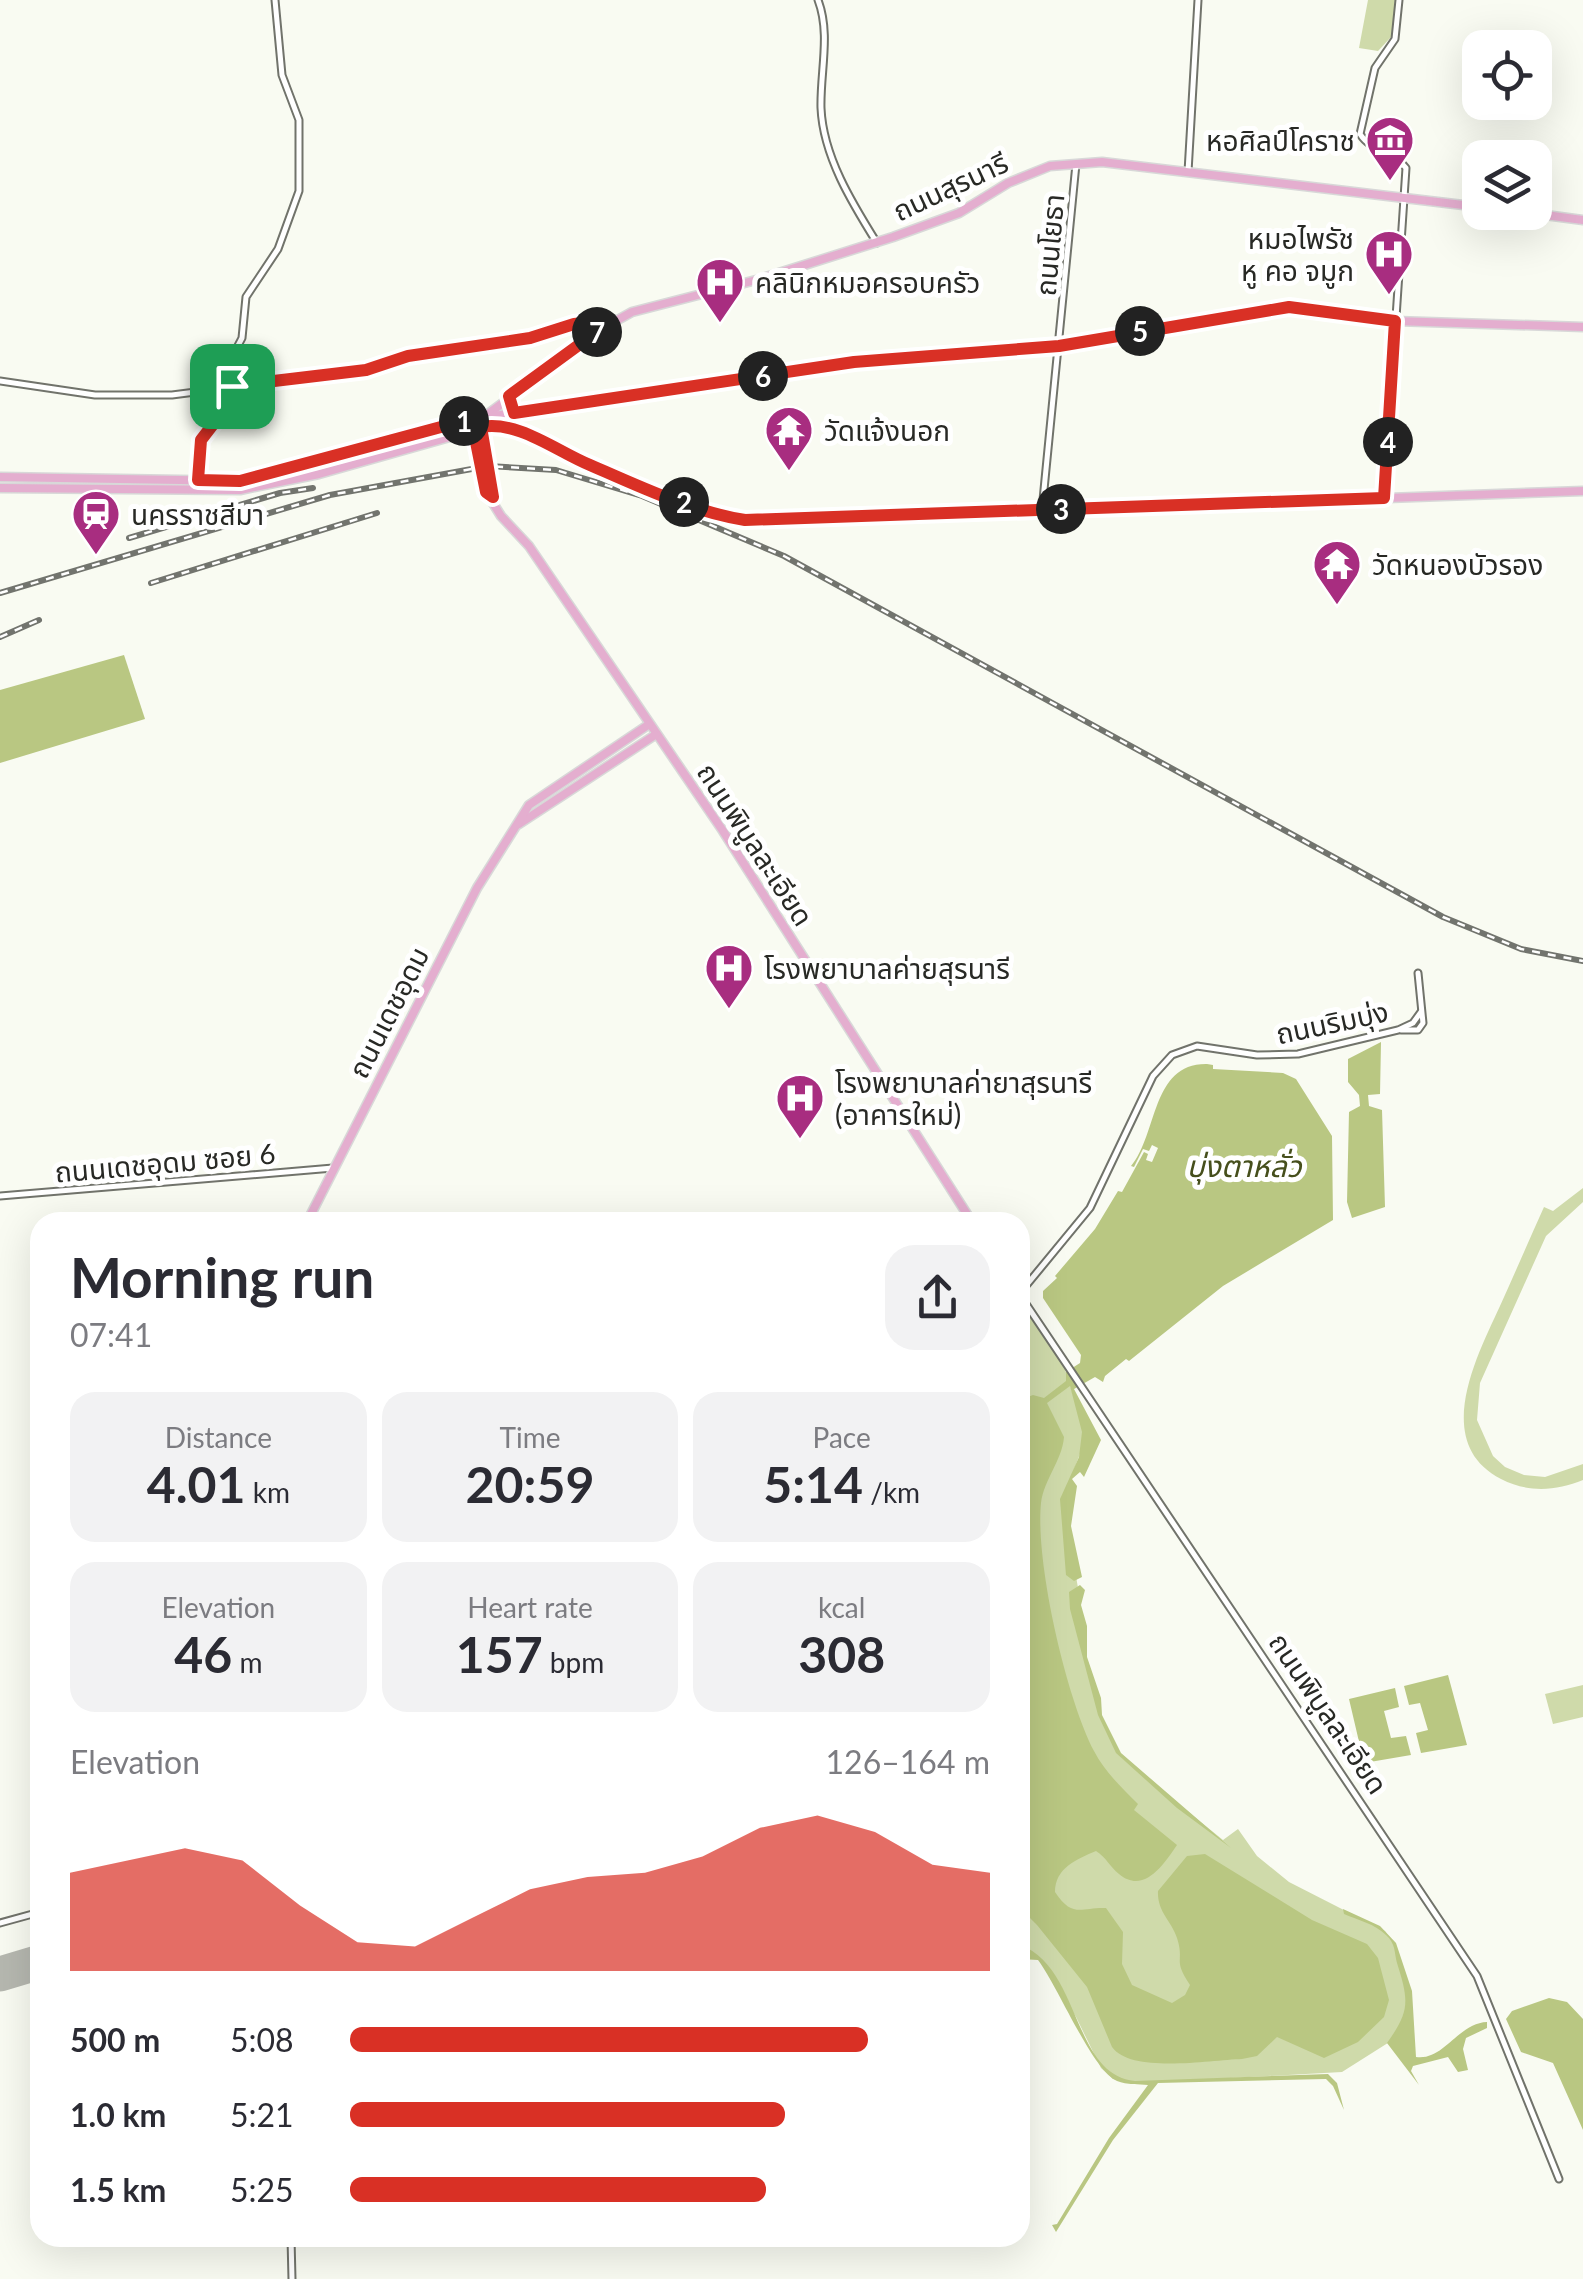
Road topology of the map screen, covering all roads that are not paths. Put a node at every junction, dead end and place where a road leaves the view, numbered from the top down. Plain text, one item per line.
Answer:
1 (275, 0) edge
2 (818, 0) edge
3 (1198, 0) edge
4 (1399, 0) edge
5 (1076, 161) junction
6 (1188, 172) junction
7 (1404, 196) junction
8 (1462, 204) edge
9 (1552, 216) edge
10 (1583, 220) edge
11 (877, 242) junction
12 (1395, 321) junction
13 (1583, 327) edge
14 (602, 328) junction
15 (1059, 346) junction
16 (0, 380) edge
17 (232, 386) junction
18 (509, 396) junction
19 (515, 413) junction
20 (477, 424) junction
21 (518, 430) junction
22 (316, 462) junction
23 (319, 474) junction
24 (0, 477) edge
25 (200, 485) junction
26 (0, 488) edge
27 (1583, 491) edge
28 (1384, 498) junction
29 (1042, 510) junction
30 (648, 725) junction
31 (655, 735) junction
32 (568, 776) junction
33 (574, 786) junction
34 (516, 826) junction
35 (1418, 973) dead end
36 (333, 1168) junction
37 (0, 1196) edge
38 (311, 1212) edge
39 (966, 1212) edge
40 (1030, 1282) edge
41 (1030, 1309) edge
42 (30, 1915) edge
43 (0, 1923) edge
44 (1560, 2179) dead end
45 (292, 2247) edge
46 (292, 2279) edge

1 - 17 street
2 - 11 street
3 - 6 street
4 - 7 street
5 - 6 main road, ถนนสุรนารี
5 - 11 main road, ถนนสุรนารี
5 - 15 street, ถนนโยธา
6 - 7 main road, ถนนสุรนารี
7 - 8 main road, ถนนสุรนารี
7 - 12 street
9 - 10 main road
11 - 14 main road, ถนนสุรนารี
12 - 13 main road
12 - 15 main road
12 - 28 street
14 - 17 street
14 - 18 main road, ถนนสุรนารี
15 - 19 main road
15 - 29 street, ถนนโยธา
16 - 17 street
17 - 25 street
18 - 19 main road
18 - 20 main road, ถนนสุรนารี
19 - 20 main road
19 - 21 main road
20 - 21 main road
20 - 22 main road
20 - 23 main road
20 - 30 main road, ถนนพิบูลละเอียด
21 - 29 main road
22 - 23 main road
22 - 25 main road
23 - 25 main road
24 - 25 main road
25 - 26 main road
27 - 28 main road
28 - 29 main road
30 - 31 main road, ถนนพิบูลละเอียด
30 - 32 main road, ถนนเดชอุดม
31 - 33 main road, ถนนเดชอุดม
31 - 39 main road, ถนนพิบูลละเอียด
32 - 33 main road
32 - 34 main road, ถนนเดชอุดม
33 - 34 main road, ถนนเดชอุดม
34 - 36 main road, ถนนเดชอุดม
35 - 40 street, ถนนริมบุ่ง
36 - 37 street, ถนนเดชอุดม ซอย 6
36 - 38 main road, ถนนเดชอุดม
41 - 44 street, ถนนพิบูลละเอียด
42 - 43 street
45 - 46 street

